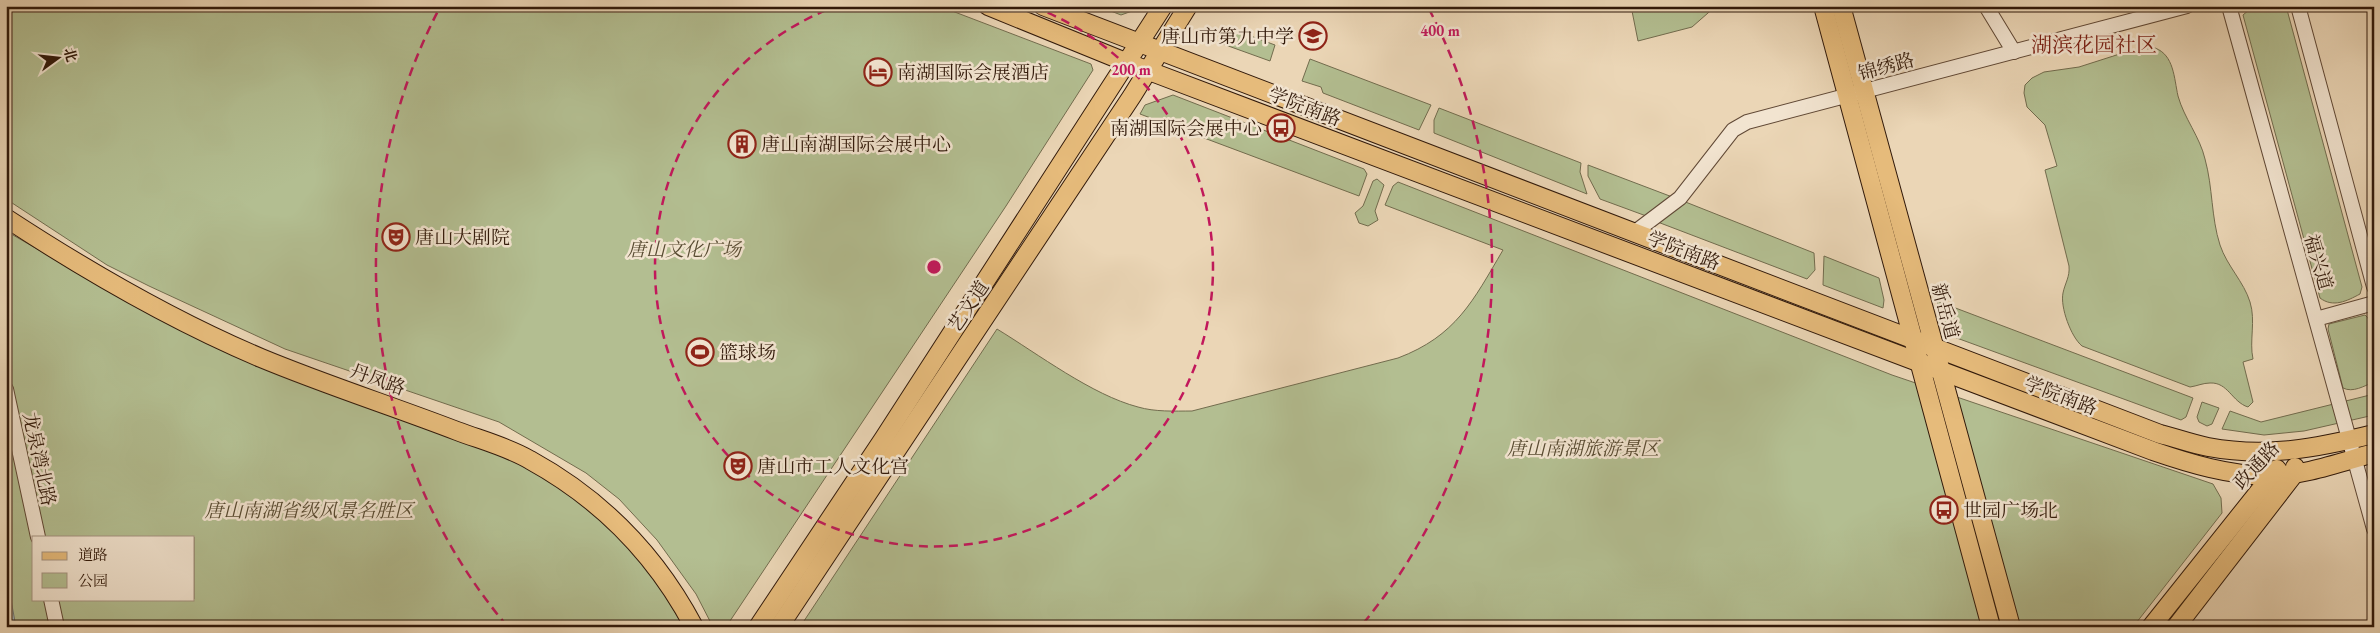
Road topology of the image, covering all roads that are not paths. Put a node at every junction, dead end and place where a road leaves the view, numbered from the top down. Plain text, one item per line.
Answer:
1 (988, 6) edge
2 (1043, 6) edge
3 (1163, 6) edge
4 (1188, 6) edge
5 (1822, 6) edge
6 (1841, 6) edge
7 (1986, 6) edge
8 (2187, 6) edge
9 (2229, 6) edge
10 (2298, 6) edge
11 (1139, 44) junction
12 (1161, 51) junction
13 (2014, 52) junction
14 (1128, 62) junction
15 (1149, 70) junction
16 (1865, 91) junction
17 (1847, 96) junction
18 (6, 218) edge
19 (1635, 232) junction
20 (2374, 288) edge
21 (2374, 303) edge
22 (2316, 319) junction
23 (1912, 339) junction
24 (1934, 347) junction
25 (1919, 363) junction
26 (1940, 372) junction
27 (6, 389) edge
28 (903, 426) junction
29 (2374, 434) edge
30 (2349, 440) junction
31 (2296, 451) junction
32 (2374, 453) edge
33 (2354, 458) junction
34 (2295, 472) junction
35 (2270, 476) junction
36 (2374, 529) edge
37 (38, 536) edge
38 (51, 600) edge
39 (57, 627) edge
40 (694, 627) edge
41 (758, 627) edge
42 (779, 627) edge
43 (1991, 627) edge
44 (2011, 627) edge
45 (2151, 627) edge
46 (2176, 627) edge

1 - 14 main road, 学院南路
2 - 11 main road, 学院南路
3 - 11 main road, 艺文道
4 - 12 main road, 艺文道
5 - 17 main road
6 - 16 main road, 新岳道
7 - 13 street
8 - 13 street, 锦绣路
9 - 22 street, 福兴道
10 - 20 street
11 - 12 main road, 学院南路
11 - 14 main road, 艺文道
12 - 15 main road, 艺文道
12 - 19 main road, 学院南路
13 - 16 street, 锦绣路
14 - 15 main road, 学院南路
14 - 28 main road, 艺文道
15 - 25 main road, 学院南路
15 - 28 main road, 艺文道
16 - 17 street, 锦绣路
16 - 24 main road, 新岳道
17 - 19 street, 锦绣路
17 - 23 main road
18 - 40 main road, 丹凤路
19 - 23 main road, 学院南路
21 - 22 street
22 - 30 street, 福兴道
23 - 24 main road, 学院南路
23 - 25 main road
24 - 26 main road, 新岳道
24 - 31 main road, 学院南路
25 - 26 main road, 学院南路
25 - 43 main road
26 - 35 main road, 学院南路
26 - 44 main road, 新岳道
27 - 37 street, 龙泉湾北路
28 - 41 main road, 艺文道
28 - 42 main road, 艺文道
29 - 30 main road, 学院南路
30 - 31 main road, 学院南路
30 - 33 street, 福兴道
31 - 34 main road, 政通路
31 - 35 main road, 政通路
32 - 33 main road, 学院南路
33 - 34 main road, 学院南路
33 - 36 street, 福兴道
34 - 35 main road, 学院南路
34 - 46 main road, 政通路
35 - 45 main road, 政通路
38 - 39 street

